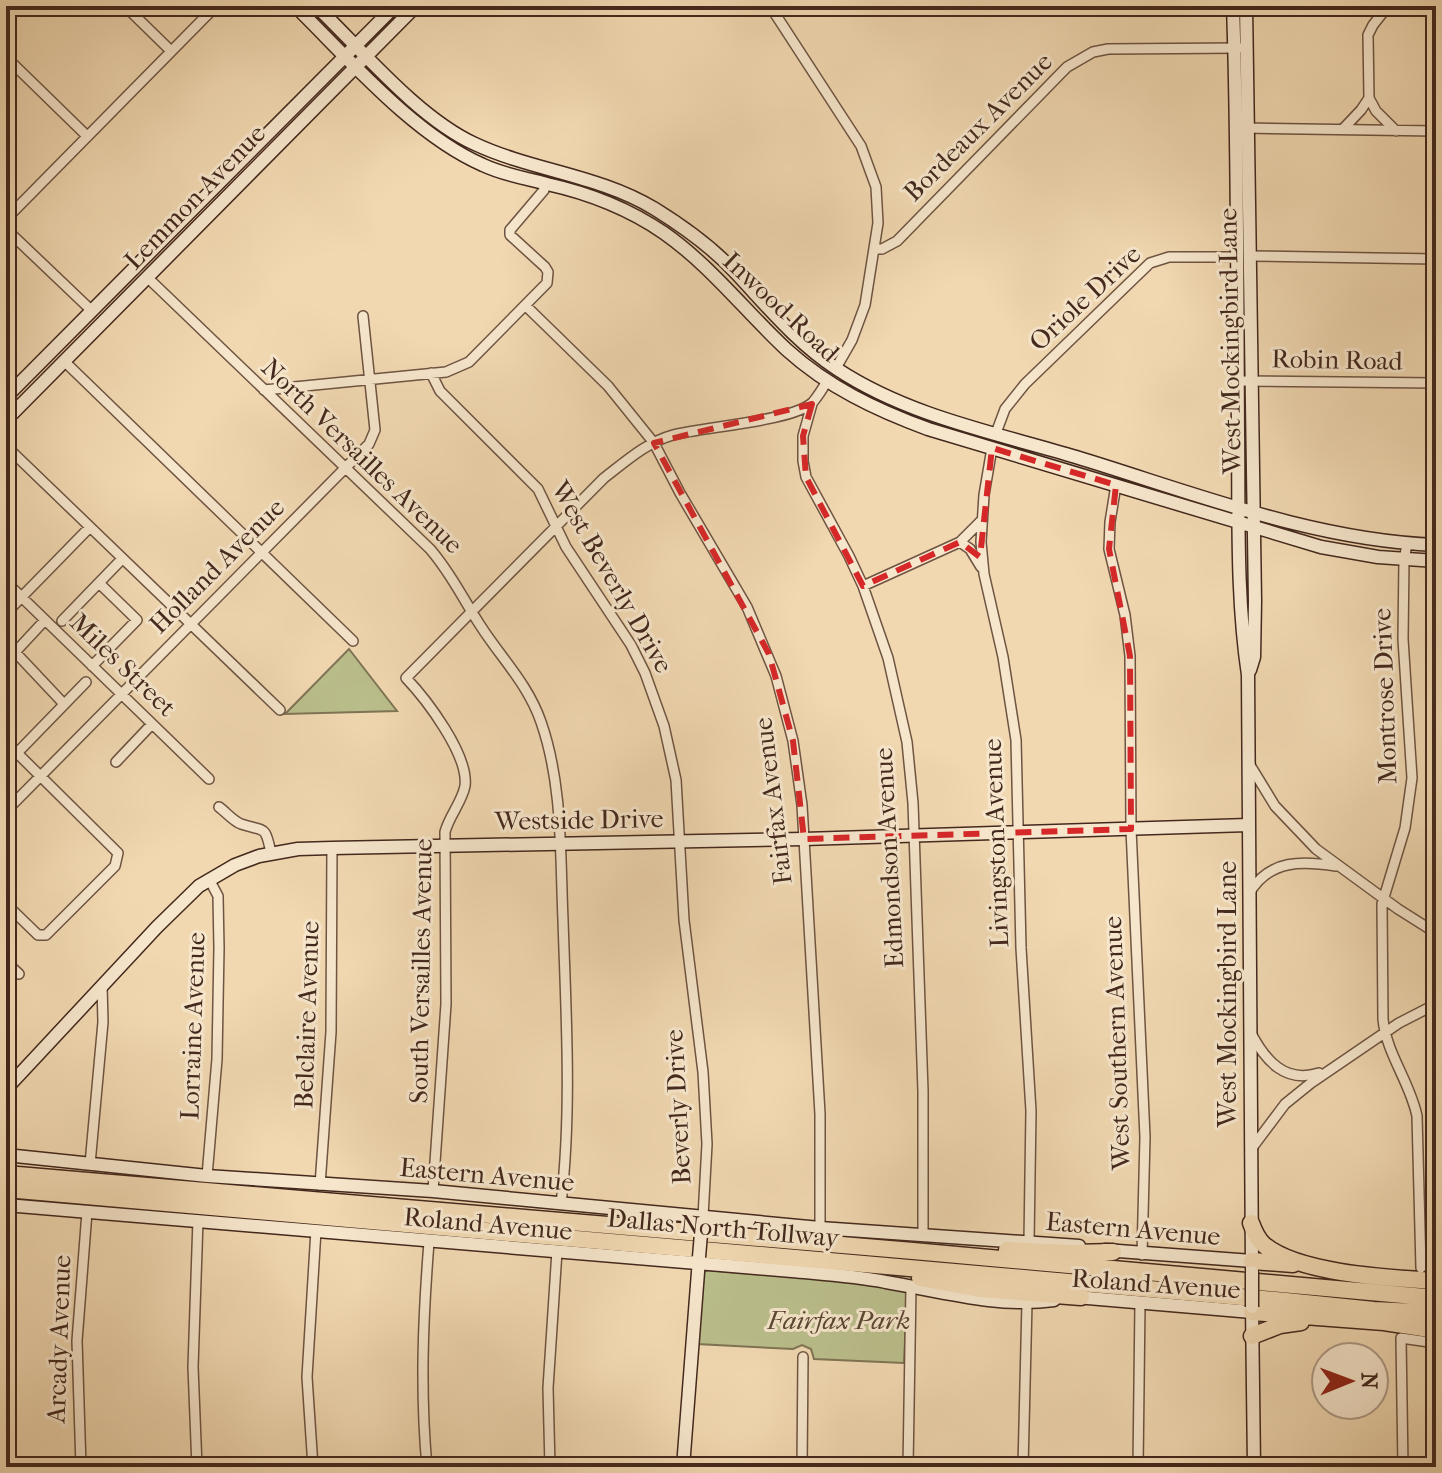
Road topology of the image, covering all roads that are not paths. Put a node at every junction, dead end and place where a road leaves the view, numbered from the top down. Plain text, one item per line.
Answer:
1 (125, 6) edge
2 (216, 6) edge
3 (295, 6) edge
4 (316, 6) edge
5 (395, 6) edge
6 (416, 6) edge
7 (770, 6) edge
8 (1233, 6) edge
9 (1246, 6) edge
10 (1388, 6) edge
11 (356, 44) junction
12 (1241, 48) junction
13 (171, 51) junction
14 (345, 54) junction
15 (366, 55) junction
16 (6, 57) edge
17 (356, 65) junction
18 (1369, 98) junction
19 (279, 121) junction
20 (1243, 128) junction
21 (1343, 129) junction
22 (291, 131) junction
23 (1396, 131) junction
24 (1436, 131) edge
25 (87, 136) junction
26 (471, 143) junction
27 (464, 155) junction
28 (243, 157) junction
29 (254, 169) junction
30 (558, 170) junction
31 (550, 184) junction
32 (632, 197) junction
33 (625, 211) junction
34 (6, 219) edge
35 (6, 229) edge
36 (875, 249) junction
37 (1244, 256) junction
38 (1436, 259) edge
39 (136, 266) junction
40 (148, 278) junction
41 (526, 306) junction
42 (91, 310) junction
43 (363, 316) dead end
44 (103, 322) junction
45 (53, 349) junction
46 (64, 361) junction
47 (812, 370) junction
48 (841, 372) junction
49 (431, 373) junction
50 (370, 379) junction
51 (827, 381) junction
52 (1237, 381) junction
53 (1252, 381) junction
54 (1436, 383) edge
55 (264, 390) junction
56 (6, 397) edge
57 (812, 404) junction
58 (6, 420) edge
59 (996, 433) junction
60 (654, 443) junction
61 (6, 446) edge
62 (992, 448) junction
63 (345, 468) junction
64 (1116, 485) junction
65 (1238, 507) junction
66 (1254, 519) junction
67 (982, 520) junction
68 (1239, 521) junction
69 (90, 527) junction
70 (557, 528) junction
71 (960, 542) junction
72 (1407, 544) junction
73 (1436, 545) edge
74 (262, 553) junction
75 (122, 559) junction
76 (1404, 560) junction
77 (1436, 561) edge
78 (984, 572) junction
79 (6, 582) edge
80 (99, 583) junction
81 (863, 586) junction
82 (22, 597) junction
83 (472, 612) junction
84 (6, 613) edge
85 (45, 620) junction
86 (62, 621) dead end
87 (191, 625) junction
88 (353, 641) dead end
89 (15, 652) junction
90 (6, 662) edge
91 (92, 666) junction
92 (1248, 675) junction
93 (86, 682) dead end
94 (121, 694) junction
95 (64, 704) junction
96 (280, 710) dead end
97 (152, 724) junction
98 (6, 742) edge
99 (17, 753) junction
100 (116, 762) dead end
101 (1248, 762) junction
102 (40, 775) junction
103 (209, 779) dead end
104 (219, 807) dead end
105 (6, 811) edge
106 (1248, 825) junction
107 (1131, 829) junction
108 (1018, 832) junction
109 (914, 836) junction
110 (804, 839) junction
111 (680, 840) junction
112 (560, 843) junction
113 (445, 845) junction
114 (332, 848) junction
115 (271, 853) junction
116 (1338, 867) junction
117 (209, 879) junction
118 (1248, 895) junction
119 (1383, 897) junction
120 (6, 904) edge
121 (1436, 933) edge
122 (6, 962) edge
123 (19, 974) dead end
124 (102, 986) junction
125 (1436, 1004) edge
126 (1249, 1030) junction
127 (1385, 1032) junction
128 (1330, 1070) junction
129 (6, 1089) edge
130 (1250, 1151) junction
131 (6, 1155) edge
132 (90, 1164) junction
133 (6, 1174) edge
134 (207, 1176) junction
135 (320, 1185) junction
136 (6, 1189) edge
137 (433, 1191) junction
138 (561, 1204) junction
139 (6, 1205) edge
140 (87, 1212) junction
141 (703, 1219) junction
142 (198, 1220) junction
143 (1251, 1223) junction
144 (820, 1228) junction
145 (316, 1230) junction
146 (923, 1236) junction
147 (1029, 1241) junction
148 (429, 1242) junction
149 (557, 1251) junction
150 (913, 1251) junction
151 (1113, 1252) junction
152 (1142, 1255) junction
153 (699, 1261) junction
154 (853, 1264) junction
155 (1307, 1264) junction
156 (1252, 1267) junction
157 (1421, 1268) dead end
158 (1436, 1281) edge
159 (911, 1286) junction
160 (1081, 1297) junction
161 (1436, 1298) edge
162 (1027, 1302) junction
163 (1140, 1303) junction
164 (1213, 1308) junction
165 (1252, 1310) junction
166 (1436, 1313) edge
167 (1324, 1319) junction
168 (1436, 1330) edge
169 (1252, 1336) junction
170 (1436, 1343) edge
171 (803, 1357) dead end
172 (81, 1467) edge
173 (197, 1467) edge
174 (313, 1467) edge
175 (427, 1467) edge
176 (550, 1467) edge
177 (683, 1467) edge
178 (802, 1467) edge
179 (908, 1467) edge
180 (1023, 1467) edge
181 (1138, 1467) edge
182 (1254, 1467) edge
183 (1403, 1467) edge

1 - 13 street
2 - 13 street
3 - 14 main road, Inwood Road
4 - 11 main road, Inwood Road
5 - 11 main road, Lemmon Avenue
6 - 15 main road, Lemmon Avenue
7 - 36 street
8 - 12 main road, West Mockingbird Lane
9 - 12 main road, West Mockingbird Lane
10 - 18 street
11 - 14 main road, Lemmon Avenue
11 - 15 main road, Inwood Road
12 - 20 main road, West Mockingbird Lane
12 - 36 street, Bordeaux Avenue
13 - 25 street
14 - 17 main road, Inwood Road
14 - 19 main road, Lemmon Avenue
15 - 17 main road, Lemmon Avenue
15 - 26 main road, Inwood Road
16 - 25 street
17 - 22 main road, Lemmon Avenue
17 - 27 main road, Inwood Road
18 - 21 street
18 - 23 street
19 - 22 main road
19 - 28 main road, Lemmon Avenue
20 - 21 street
20 - 37 main road, West Mockingbird Lane
21 - 23 street
22 - 29 main road, Lemmon Avenue
23 - 24 street
25 - 34 street
26 - 27 main road
26 - 30 main road, Inwood Road
27 - 31 main road, Inwood Road
28 - 29 main road
28 - 39 main road, Lemmon Avenue
29 - 40 main road, Lemmon Avenue
30 - 31 main road
30 - 32 main road, Inwood Road
31 - 33 main road, Inwood Road
31 - 41 street
32 - 33 main road
32 - 48 main road, Inwood Road
33 - 47 main road, Inwood Road
35 - 42 street
36 - 48 street
37 - 38 street, Oriole Drive
37 - 52 main road, West Mockingbird Lane
37 - 53 main road, West Mockingbird Lane
37 - 59 street, Oriole Drive
39 - 40 main road
39 - 42 main road, Lemmon Avenue
40 - 44 main road, Lemmon Avenue
40 - 55 street, North Versailles Avenue
41 - 49 street
41 - 60 street, Fairfax Avenue
42 - 44 main road
42 - 45 main road, Lemmon Avenue
43 - 50 street, Holland Avenue
44 - 46 main road, Lemmon Avenue
45 - 46 main road
45 - 56 main road, Lemmon Avenue
46 - 58 main road, Lemmon Avenue
46 - 74 street
47 - 48 main road
47 - 51 main road, Inwood Road
48 - 51 main road
48 - 59 main road, Inwood Road
49 - 50 street
49 - 70 street, West Beverly Drive
50 - 55 street
50 - 63 street, Holland Avenue
51 - 57 street
51 - 62 main road, Inwood Road
52 - 53 street, Robin Road
52 - 65 main road, West Mockingbird Lane
53 - 54 street, Robin Road
53 - 66 main road, West Mockingbird Lane
55 - 63 street, North Versailles Avenue
57 - 60 street
57 - 81 street, Edmondson Avenue
59 - 62 main road
59 - 65 main road, Inwood Road
60 - 70 street
60 - 110 street, Fairfax Avenue
61 - 69 street
62 - 64 main road, Inwood Road
62 - 67 street, Livingston Avenue
63 - 74 street, Holland Avenue
63 - 83 street, North Versailles Avenue
64 - 68 main road, Inwood Road
64 - 107 street, West Southern Avenue
65 - 66 main road, Inwood Road
65 - 68 main road, West Mockingbird Lane
66 - 68 main road, Inwood Road
66 - 72 main road, Inwood Road
66 - 76 main road, Inwood Road
66 - 92 main road, West Mockingbird Lane
67 - 71 street
67 - 78 street, Livingston Avenue
68 - 92 main road, West Mockingbird Lane
69 - 75 street
69 - 82 street
70 - 83 street
70 - 111 street, West Beverly Drive
71 - 78 street
71 - 81 street
72 - 73 main road, Inwood Road
72 - 76 street, Montrose Drive
74 - 87 street, Holland Avenue
74 - 88 street
75 - 80 street
75 - 87 street
76 - 77 main road, Inwood Road
76 - 119 street, Montrose Drive
78 - 108 street, Livingston Avenue
79 - 82 street, Miles Street
80 - 86 street
80 - 91 street
81 - 109 street, Edmondson Avenue
82 - 84 street
82 - 85 street, Miles Street
83 - 112 street, North Versailles Avenue
83 - 113 street, South Versailles Avenue
85 - 89 street
85 - 91 street, Miles Street
87 - 94 street, Holland Avenue
87 - 96 street
89 - 90 street
89 - 95 street
91 - 94 street, Miles Street
92 - 101 main road, West Mockingbird Lane
93 - 95 street
94 - 97 street, Miles Street
94 - 102 street, Holland Avenue
95 - 99 street
97 - 100 street
97 - 103 street, Miles Street
98 - 99 street
99 - 102 street
101 - 106 main road, West Mockingbird Lane
101 - 116 street
102 - 105 street, Holland Avenue
102 - 120 street
104 - 115 street
106 - 107 main road, Westside Drive
106 - 118 main road, West Mockingbird Lane
107 - 108 main road, Westside Drive
107 - 152 street, West Southern Avenue
108 - 109 main road, Westside Drive
108 - 147 street, Livingston Avenue
109 - 110 main road, Westside Drive
109 - 146 street, Edmondson Avenue
110 - 111 main road, Westside Drive
110 - 144 street, Fairfax Avenue
111 - 112 main road, Westside Drive
111 - 141 street, Beverly Drive
112 - 113 main road, Westside Drive
112 - 138 street, North Versailles Avenue
113 - 114 main road, Westside Drive
113 - 137 street, South Versailles Avenue
114 - 115 main road, Westside Drive
114 - 135 street, Belclaire Avenue
115 - 117 main road, Westside Drive
116 - 118 street
116 - 119 street
117 - 124 main road, Westside Drive
117 - 134 street, Lorraine Avenue
118 - 126 main road, West Mockingbird Lane
119 - 121 street
119 - 127 street, Montrose Drive
122 - 123 street
124 - 129 main road, Westside Drive
124 - 132 street
125 - 127 street
126 - 128 street
126 - 130 main road, West Mockingbird Lane
127 - 128 street
127 - 157 street, Montrose Drive
128 - 130 street
130 - 143 main road, West Mockingbird Lane
131 - 132 main road, Eastern Avenue
132 - 134 main road, Eastern Avenue
133 - 150 highway, Dallas North Tollway
134 - 135 main road, Eastern Avenue
135 - 137 main road, Eastern Avenue
136 - 154 highway, Dallas North Tollway
137 - 138 main road, Eastern Avenue
138 - 141 main road, Eastern Avenue
139 - 140 main road, Roland Avenue
140 - 142 main road, Roland Avenue
140 - 172 street, Arcady Avenue
141 - 144 main road, Eastern Avenue
141 - 153 main road, Beverly Drive, bridge
142 - 145 main road, Roland Avenue
142 - 173 street
143 - 155 highway
143 - 156 main road, West Mockingbird Lane
144 - 146 main road, Eastern Avenue
145 - 148 main road, Roland Avenue
145 - 174 street
146 - 147 main road, Eastern Avenue
147 - 151 main road, Eastern Avenue
148 - 149 main road, Roland Avenue
148 - 175 street
149 - 153 main road, Roland Avenue
149 - 176 street
150 - 151 highway
150 - 161 highway, Dallas North Tollway
151 - 152 main road, Eastern Avenue
152 - 156 main road, Eastern Avenue
153 - 159 main road, Roland Avenue
153 - 177 main road, Beverly Drive
154 - 160 highway
154 - 166 highway, Dallas North Tollway
155 - 156 highway
155 - 158 highway
156 - 165 main road, West Mockingbird Lane, bridge
159 - 162 main road, Roland Avenue
159 - 179 street
160 - 162 main road, Roland Avenue
160 - 163 main road, Roland Avenue
162 - 180 street
163 - 164 main road, Roland Avenue
163 - 181 street
164 - 165 main road, Roland Avenue
164 - 169 main road
165 - 167 highway
165 - 169 main road, West Mockingbird Lane
167 - 168 highway
167 - 169 highway
169 - 182 main road, West Mockingbird Lane
170 - 183 street
171 - 178 street

